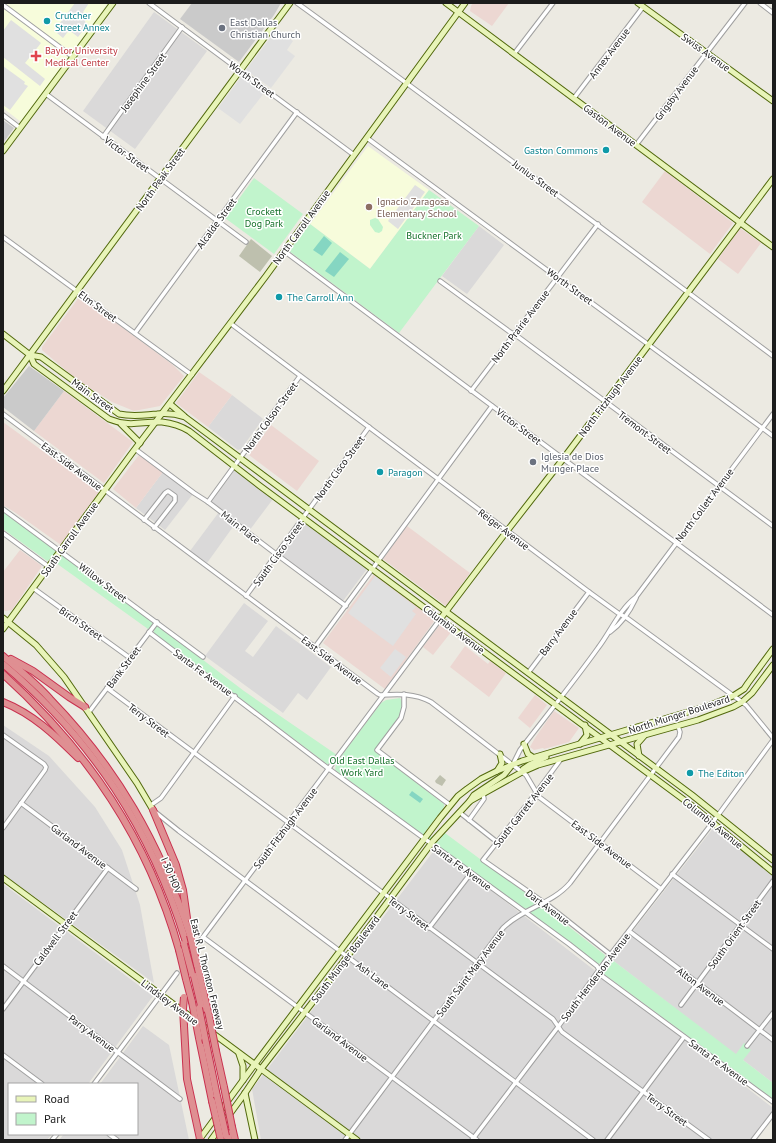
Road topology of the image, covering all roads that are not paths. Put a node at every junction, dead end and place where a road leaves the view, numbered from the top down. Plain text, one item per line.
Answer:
1 (113, 3) edge
2 (149, 3) edge
3 (290, 3) edge
4 (297, 3) edge
5 (446, 3) edge
6 (464, 3) edge
7 (553, 3) edge
8 (638, 3) edge
9 (745, 3) edge
10 (760, 3) edge
11 (3, 5) edge
12 (643, 7) junction
13 (458, 12) junction
14 (773, 13) edge
15 (182, 27) junction
16 (707, 53) junction
17 (514, 54) junction
18 (73, 57) junction
19 (240, 70) junction
20 (407, 82) junction
21 (46, 94) junction
22 (574, 98) junction
23 (773, 102) edge
24 (297, 112) junction
25 (3, 115) edge
26 (20, 128) junction
27 (103, 137) junction
28 (367, 138) junction
29 (636, 144) junction
30 (3, 151) edge
31 (354, 155) junction
32 (160, 179) junction
33 (773, 179) edge
34 (217, 221) junction
35 (740, 222) junction
36 (598, 224) junction
37 (3, 237) edge
38 (246, 242) dead end
39 (773, 247) edge
40 (284, 251) junction
41 (557, 277) junction
42 (440, 281) dead end
43 (77, 291) junction
44 (688, 292) junction
45 (230, 323) junction
46 (135, 333) junction
47 (3, 334) edge
48 (514, 334) junction
49 (649, 344) junction
50 (30, 355) junction
51 (773, 356) edge
52 (192, 375) junction
53 (300, 376) junction
54 (3, 391) edge
55 (471, 391) junction
56 (100, 401) junction
57 (606, 402) junction
58 (170, 404) junction
59 (492, 406) junction
60 (95, 408) junction
61 (3, 414) edge
62 (162, 414) junction
63 (773, 414) edge
64 (185, 416) junction
65 (155, 422) junction
66 (121, 424) junction
67 (369, 427) junction
68 (763, 428) junction
69 (773, 436) edge
70 (140, 443) junction
71 (135, 449) junction
72 (240, 458) junction
73 (563, 459) junction
74 (234, 465) junction
75 (438, 479) junction
76 (719, 486) junction
77 (105, 491) junction
78 (208, 502) junction
79 (3, 509) edge
80 (308, 510) junction
81 (303, 517) junction
82 (144, 520) junction
83 (773, 526) edge
84 (154, 528) junction
85 (507, 530) junction
86 (3, 533) edge
87 (676, 543) junction
88 (61, 551) junction
89 (276, 554) junction
90 (378, 560) junction
91 (49, 567) junction
92 (373, 568) junction
93 (33, 588) junction
94 (589, 592) junction
95 (246, 596) junction
96 (636, 597) junction
97 (346, 606) junction
98 (446, 612) junction
99 (620, 614) junction
100 (773, 615) edge
101 (624, 616) junction
102 (3, 618) edge
103 (441, 618) junction
104 (8, 622) junction
105 (157, 622) junction
106 (3, 629) edge
107 (149, 632) junction
108 (609, 633) junction
109 (315, 647) junction
110 (494, 648) junction
111 (773, 649) edge
112 (489, 654) junction
113 (3, 655) edge
114 (203, 657) dead end
115 (130, 658) junction
116 (3, 664) edge
117 (773, 665) edge
118 (3, 667) edge
119 (528, 673) junction
120 (3, 674) edge
121 (107, 688) junction
122 (404, 694) junction
123 (384, 695) junction
124 (235, 696) junction
125 (733, 696) junction
126 (560, 698) junction
127 (3, 702) edge
128 (742, 702) junction
129 (555, 704) junction
130 (87, 710) junction
131 (585, 726) junction
132 (678, 726) junction
133 (3, 735) edge
134 (611, 735) junction
135 (645, 735) junction
136 (602, 738) junction
137 (773, 739) edge
138 (620, 742) junction
139 (524, 744) junction
140 (611, 745) junction
141 (577, 746) junction
142 (194, 753) junction
143 (500, 754) junction
144 (549, 754) junction
145 (639, 756) junction
146 (534, 758) junction
147 (561, 759) junction
148 (513, 764) junction
149 (656, 768) junction
150 (329, 769) junction
151 (497, 771) junction
152 (522, 772) junction
153 (650, 775) junction
154 (101, 782) junction
155 (483, 793) junction
156 (536, 793) junction
157 (470, 802) junction
158 (21, 803) junction
159 (450, 805) junction
160 (152, 808) junction
161 (459, 812) junction
162 (718, 815) junction
163 (6, 820) edge
164 (469, 820) junction
165 (713, 822) junction
166 (289, 823) junction
167 (3, 828) edge
168 (425, 839) junction
169 (497, 842) junction
170 (430, 843) junction
171 (600, 844) junction
172 (483, 860) joint
173 (773, 860) edge
174 (108, 868) junction
175 (773, 872) edge
176 (471, 873) junction
177 (672, 874) junction
178 (3, 878) edge
179 (246, 881) junction
180 (773, 881) edge
181 (136, 889) dead end
182 (661, 889) junction
183 (383, 894) junction
184 (389, 899) junction
185 (543, 903) junction
186 (524, 912) junction
187 (66, 925) junction
188 (741, 925) junction
189 (429, 928) junction
190 (629, 931) junction
191 (190, 935) junction
192 (203, 937) junction
193 (200, 941) tunnel mouth
194 (185, 943) junction
195 (773, 949) edge
196 (341, 951) junction
197 (611, 955) junction
198 (348, 956) junction
199 (477, 963) junction
200 (3, 966) edge
201 (599, 970) junction
202 (177, 973) dead end
203 (186, 979) junction
204 (23, 982) junction
205 (697, 983) junction
206 (160, 995) junction
207 (681, 1005) dead end
208 (298, 1008) junction
209 (3, 1009) edge
210 (305, 1013) junction
211 (773, 1013) edge
212 (434, 1020) junction
213 (558, 1027) junction
214 (760, 1030) junction
215 (684, 1037) junction
216 (773, 1040) edge
217 (747, 1046) dead end
218 (118, 1052) junction
219 (238, 1053) junction
220 (3, 1055) edge
221 (255, 1065) junction
222 (261, 1069) junction
223 (392, 1077) junction
224 (243, 1080) junction
225 (516, 1082) junction
226 (41, 1083) edge
227 (95, 1083) edge
228 (643, 1091) junction
229 (245, 1093) junction
230 (180, 1100) dead end
231 (773, 1102) edge
232 (773, 1114) edge
233 (349, 1135) junction
234 (228, 1137) edge
235 (212, 1139) edge
236 (474, 1139) edge
237 (200, 1140) edge
238 (221, 1140) edge
239 (236, 1140) edge
240 (256, 1140) edge
241 (345, 1140) edge
242 (357, 1140) edge
243 (593, 1140) edge
244 (607, 1140) edge
245 (709, 1140) edge
246 (753, 1140) edge

1 - 18 main road
2 - 15 street, Worth Street
3 - 19 main road, North Peak Street
4 - 20 street, Junius Street
5 - 13 main road, Gaston Avenue
6 - 13 main road, North Carroll Avenue
7 - 17 street
8 - 12 main road, Swiss Avenue
9 - 16 street, Grigsby Avenue
10 - 14 street
11 - 18 street
12 - 16 main road, Swiss Avenue
12 - 22 street, Annex Avenue
13 - 17 main road, Gaston Avenue
13 - 20 main road, North Carroll Avenue
15 - 19 street, Worth Street
15 - 27 street, Josephine Street
16 - 23 main road, Swiss Avenue
16 - 29 street, Grigsby Avenue
17 - 22 main road, Gaston Avenue
18 - 21 main road
19 - 24 street, Worth Street
19 - 32 main road, North Peak Street
20 - 28 main road, North Carroll Avenue
20 - 36 street, Junius Street
21 - 26 main road
21 - 27 street, Victor Street
22 - 29 main road, Gaston Avenue
24 - 31 street, Worth Street
24 - 34 street, Alcalde Street
25 - 26 street
26 - 30 main road
27 - 32 street, Victor Street
28 - 31 main road, North Carroll Avenue
28 - 41 street, Worth Street
29 - 35 main road, Gaston Avenue
31 - 40 main road, North Carroll Avenue
32 - 34 street, Victor Street
32 - 43 main road, North Peak Street
33 - 35 main road, North Fitzhugh Avenue
34 - 38 street, Victor Street
34 - 46 street, Alcalde Street
35 - 39 main road, Gaston Avenue
35 - 44 main road, North Fitzhugh Avenue
36 - 41 street, North Prairie Avenue
36 - 44 street, Junius Street
37 - 43 street, Elm Street
40 - 45 main road, North Carroll Avenue
40 - 55 street, Victor Street
41 - 48 street, North Prairie Avenue
41 - 49 street, Worth Street
42 - 48 street, Tremont Street
43 - 46 street, Elm Street
43 - 50 main road, North Peak Street
44 - 49 main road, North Fitzhugh Avenue
44 - 51 street, Junius Street
45 - 52 main road, North Carroll Avenue
45 - 53 street, Reiger Avenue
46 - 52 street, Elm Street
47 - 50 main road, Main Street
48 - 55 street, North Prairie Avenue
48 - 57 street, Tremont Street
49 - 57 main road, North Fitzhugh Avenue
49 - 68 street, Worth Street
50 - 54 main road, North Peak Street
50 - 56 main road, Main Street
50 - 60 main road, Main Street
52 - 58 main road, North Carroll Avenue
53 - 67 street, Reiger Avenue
53 - 72 street, North Colson Street
55 - 59 street, Victor Street
56 - 60 main road
56 - 62 main road, Main Street
57 - 73 main road, North Fitzhugh Avenue
57 - 76 street, Tremont Street
58 - 62 main road, North Carroll Avenue
58 - 64 main road, Columbia Avenue
59 - 73 street, Victor Street
59 - 75 street
60 - 66 main road, Main Street
61 - 77 street, East Side Avenue
62 - 64 main road
62 - 65 main road, North Carroll Avenue
63 - 68 street, North Collett Avenue
64 - 72 main road, Columbia Avenue
65 - 66 main road, Columbia Avenue
65 - 70 main road, North Carroll Avenue
65 - 74 main road, Columbia Avenue
66 - 70 main road
67 - 75 street, Reiger Avenue
67 - 80 street, North Cisco Street
68 - 69 street, Worth Street
68 - 76 street, North Collett Avenue
70 - 71 main road, North Carroll Avenue
71 - 77 main road, South Carroll Avenue
71 - 78 street, Main Place
72 - 74 street, North Colson Street
72 - 80 main road, Columbia Avenue
73 - 85 main road, North Fitzhugh Avenue
73 - 87 street, Victor Street
74 - 78 street, North Colson Street
74 - 81 main road, Columbia Avenue
75 - 85 street, Reiger Avenue
75 - 90 street
76 - 83 street, Tremont Street
76 - 87 street, North Collett Avenue
77 - 82 street, East Side Avenue
77 - 88 main road, South Carroll Avenue
78 - 89 street, Main Place
79 - 88 street, Willow Street
80 - 81 street, South Cisco Street
80 - 90 main road, Columbia Avenue
81 - 89 street, South Cisco Street
81 - 92 main road, Columbia Avenue
82 - 84 street, East Side Avenue
82 - 84 street
84 - 95 street, East Side Avenue
85 - 94 street, Reiger Avenue
85 - 98 main road, North Fitzhugh Avenue
86 - 91 street
87 - 96 street, North Collett Avenue
87 - 100 street, Victor Street
88 - 91 main road, South Carroll Avenue
88 - 105 street, Willow Street
89 - 95 street, South Cisco Street
89 - 97 street, Main Place
90 - 92 street
90 - 98 main road, Columbia Avenue
91 - 93 main road, South Carroll Avenue
92 - 97 street
92 - 103 main road, Columbia Avenue
93 - 104 main road, South Carroll Avenue
93 - 115 street, Birch Street
94 - 99 street, Reiger Avenue
94 - 119 street, Barry Avenue
95 - 109 street, East Side Avenue
96 - 99 street, North Collett Avenue
96 - 101 street, North Collett Avenue
97 - 109 street
98 - 103 main road, North Fitzhugh Avenue
98 - 110 main road, Columbia Avenue
99 - 101 street, Reiger Avenue
99 - 108 street, North Collett Avenue
101 - 108 street, North Collett Avenue
101 - 125 street, Reiger Avenue
102 - 104 main road
103 - 112 main road, Columbia Avenue
103 - 123 street, South Fitzhugh Avenue
104 - 106 main road, South Carroll Avenue
104 - 130 main road
105 - 107 street, Bank Street
105 - 114 street, Willow Street
107 - 115 street, Bank Street
107 - 124 street, Santa Fe Avenue
108 - 126 street, North Collett Avenue
109 - 123 street, East Side Avenue
110 - 112 main road
110 - 119 main road, Columbia Avenue
111 - 125 main road, North Munger Boulevard
112 - 129 main road, Columbia Avenue
113 - 130 highway
113 - 191 highway, East R L Thornton Freeway
115 - 121 street, Bank Street
116 - 194 highway, I 30 HOV
117 - 128 main road, North Munger Boulevard
118 - 194 highway, I 30 HOV
119 - 126 main road, Columbia Avenue
120 - 154 highway
121 - 130 street, Bank Street
121 - 142 street, Terry Street
122 - 123 street, East Side Avenue
122 - 143 street, East Side Avenue
122 - 159 street
123 - 150 street, South Fitzhugh Avenue
124 - 142 street
124 - 150 street, Santa Fe Avenue
125 - 128 street, Reiger Avenue
125 - 134 main road, North Munger Boulevard
126 - 129 street, North Collett Avenue
126 - 134 main road, Columbia Avenue
127 - 154 highway
128 - 132 main road, North Munger Boulevard
128 - 137 street, Reiger Avenue
129 - 131 main road, Columbia Avenue
129 - 139 street, North Collett Avenue
130 - 160 main road
131 - 136 main road, Columbia Avenue
131 - 141 main road
132 - 135 main road, North Munger Boulevard
132 - 149 street, South Saint Mary Avenue
133 - 158 street
134 - 136 main road, South Munger Boulevard
134 - 138 main road, Columbia Avenue
135 - 138 main road, North Munger Boulevard
135 - 145 main road
136 - 140 main road, Columbia Avenue
136 - 141 main road, South Munger Boulevard
137 - 162 street, South Henderson Avenue
138 - 140 main road, South Munger Boulevard
138 - 145 main road, Columbia Avenue
139 - 146 main road
139 - 148 street, North Collett Avenue
140 - 147 main road, South Munger Boulevard
140 - 153 main road, Columbia Avenue
141 - 144 main road, South Munger Boulevard
142 - 160 street
142 - 166 street, Terry Street
143 - 148 street, East Side Avenue
143 - 151 main road
144 - 146 main road, South Munger Boulevard
144 - 152 main road
145 - 149 main road, Columbia Avenue
146 - 148 main road, South Munger Boulevard
147 - 152 main road, South Munger Boulevard
147 - 156 street, South Garrett Avenue
148 - 151 main road, South Munger Boulevard
148 - 152 street, East Side Avenue
148 - 157 main road
149 - 153 street, South Saint Mary Avenue
149 - 162 main road, Columbia Avenue
150 - 166 street, South Fitzhugh Avenue
150 - 168 street, Santa Fe Avenue
151 - 159 main road, South Munger Boulevard
152 - 155 main road, South Munger Boulevard
152 - 156 street, East Side Avenue
153 - 165 main road, Columbia Avenue
153 - 171 street, South Saint Mary Avenue
154 - 203 highway, bridge
155 - 157 main road, South Munger Boulevard
155 - 164 street
156 - 169 street, South Garrett Avenue
156 - 171 street, East Side Avenue
157 - 161 main road, South Munger Boulevard
158 - 163 street
158 - 174 street, Garland Avenue
159 - 168 main road, South Munger Boulevard
160 - 179 street, Ash Lane
160 - 191 highway
161 - 164 street
161 - 170 main road, South Munger Boulevard
162 - 165 street, South Henderson Avenue
162 - 173 main road, Columbia Avenue
163 - 167 street
164 - 169 street
165 - 175 main road, Columbia Avenue
165 - 177 street, South Henderson Avenue
166 - 179 street, South Fitzhugh Avenue
166 - 183 street, Terry Street
168 - 170 street, Santa Fe Avenue
168 - 183 main road, South Munger Boulevard
169 - 172 street, South Garrett Avenue
170 - 176 street, Santa Fe Avenue
170 - 184 main road, South Munger Boulevard
171 - 182 street, East Side Avenue
171 - 185 street, South Saint Mary Avenue
172 - 185 street, Dart Avenue
174 - 181 street, Garland Avenue
174 - 187 street, Caldwell Street
176 - 186 street, Santa Fe Avenue
176 - 189 street
177 - 182 street, South Henderson Avenue
177 - 188 street
178 - 187 main road, Lindsley Avenue
179 - 192 street, South Fitzhugh Avenue
179 - 196 street, Ash Lane
180 - 188 street, South Orient Street
182 - 190 street, South Henderson Avenue
183 - 184 street, Terry Street
183 - 196 main road, South Munger Boulevard
184 - 189 street, Terry Street
184 - 198 main road, South Munger Boulevard
185 - 186 street, South Saint Mary Avenue
185 - 197 street, Dart Avenue
186 - 199 street, South Saint Mary Avenue
186 - 201 street, Santa Fe Avenue
187 - 204 street, Caldwell Street
187 - 206 main road, Lindsley Avenue
188 - 195 street
188 - 205 street, South Orient Street
189 - 199 street, Terry Street
190 - 197 street, South Henderson Avenue
190 - 205 street, Alton Avenue
191 - 239 highway, East R L Thornton Freeway, bridge
192 - 193 street, South Fitzhugh Avenue
192 - 208 street, Garland Avenue
194 - 234 highway, I 30 HOV, bridge
196 - 198 street, Ash Lane
196 - 208 main road, South Munger Boulevard
197 - 201 street, South Henderson Avenue
198 - 210 main road, South Munger Boulevard
198 - 212 street, Ash Lane
199 - 212 street, South Saint Mary Avenue
199 - 213 street, Terry Street
200 - 204 street, Parry Avenue
201 - 213 street, South Henderson Avenue
201 - 215 street, Santa Fe Avenue
202 - 206 street
203 - 237 highway, bridge
203 - 238 highway, bridge
204 - 209 street, Caldwell Street
204 - 218 street, Parry Avenue
205 - 207 street, South Orient Street
205 - 214 street, Alton Avenue
206 - 218 street
206 - 219 main road, Lindsley Avenue
208 - 210 street, Garland Avenue
208 - 221 main road, South Munger Boulevard
210 - 222 main road, South Munger Boulevard
210 - 223 street, Garland Avenue
211 - 214 street
212 - 223 street, South Saint Mary Avenue
212 - 225 street, Ash Lane
213 - 225 street, South Henderson Avenue
213 - 228 street, Terry Street
214 - 216 street, Alton Avenue
214 - 217 street
215 - 228 street
215 - 231 street, Santa Fe Avenue
218 - 227 street
218 - 230 street, Parry Avenue
219 - 221 main road, Lindsley Avenue
219 - 224 main road
220 - 226 street
221 - 222 main road, Lindsley Avenue
221 - 224 main road, South Munger Boulevard
222 - 229 main road, South Munger Boulevard
222 - 233 main road, Lindsley Avenue
223 - 233 street, South Saint Mary Avenue
223 - 236 street, Garland Avenue
224 - 237 main road, South Munger Boulevard
225 - 236 street, South Henderson Avenue
225 - 243 street, Ash Lane
228 - 244 street
228 - 245 street, Terry Street
229 - 235 main road, South Munger Boulevard
229 - 240 main road
232 - 246 street
233 - 241 street, South Saint Mary Avenue
233 - 242 main road, Lindsley Avenue

